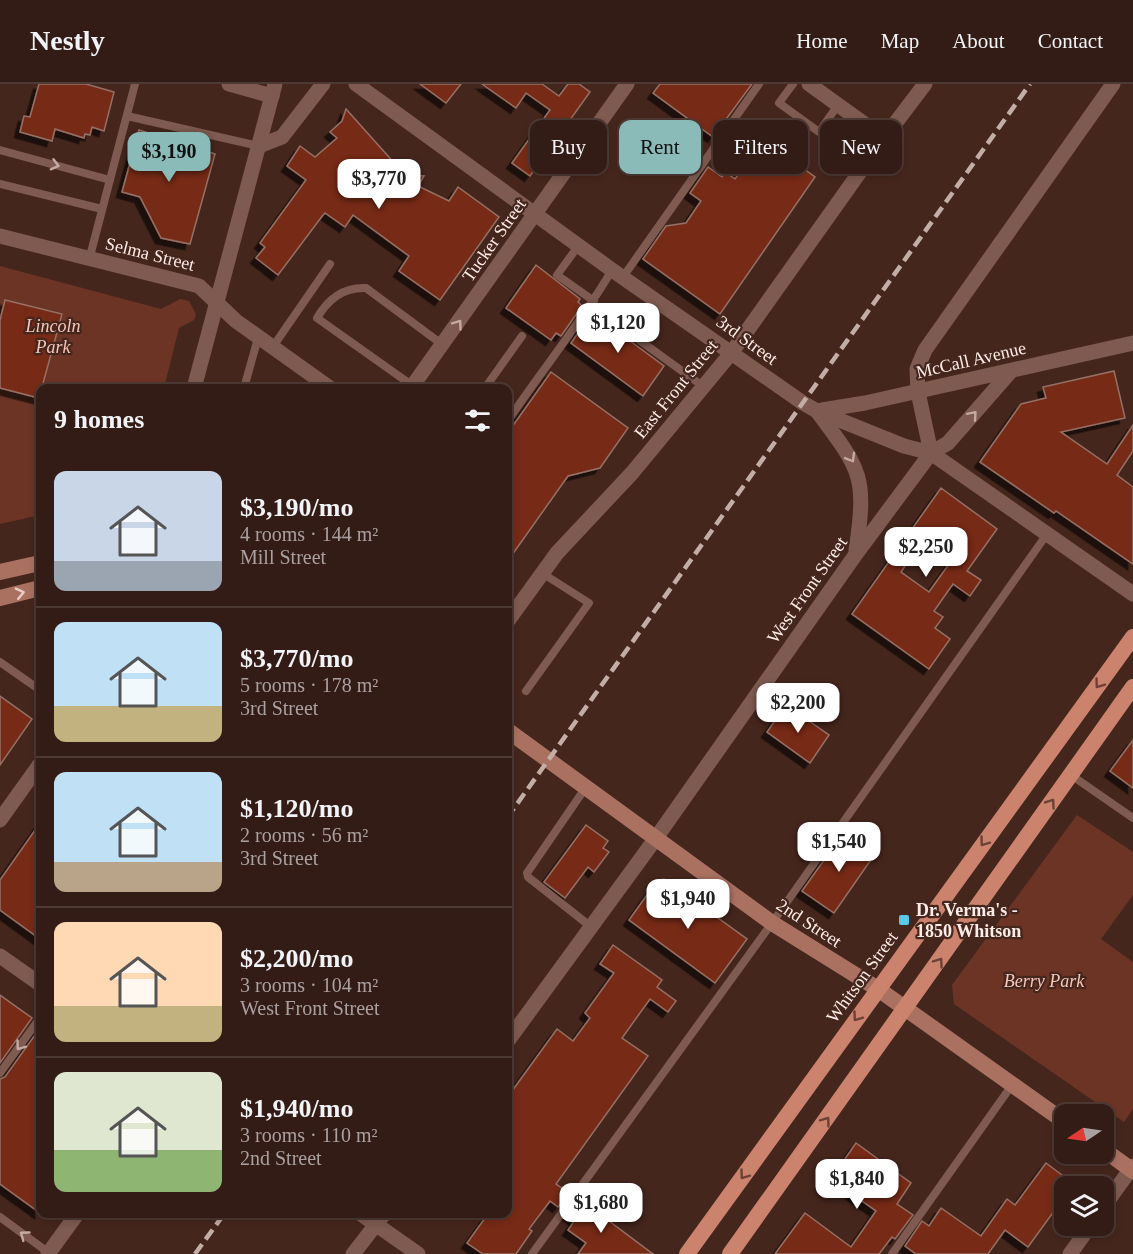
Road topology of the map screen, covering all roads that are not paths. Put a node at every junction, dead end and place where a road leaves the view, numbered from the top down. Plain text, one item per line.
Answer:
1 (135, 84) edge
2 (229, 84) edge
3 (323, 84) edge
4 (356, 84) edge
5 (627, 84) edge
6 (759, 84) edge
7 (793, 84) edge
8 (809, 84) edge
9 (925, 84) edge
10 (1113, 84) edge
11 (273, 90) edge
12 (838, 105) junction
13 (127, 116) junction
14 (859, 120) edge
15 (898, 120) edge
16 (259, 146) junction
17 (0, 150) edge
18 (858, 174) edge
19 (110, 180) junction
20 (0, 184) edge
21 (102, 209) junction
22 (537, 214) junction
23 (0, 236) edge
24 (579, 245) junction
25 (89, 260) junction
26 (330, 264) dead end
27 (618, 273) junction
28 (216, 301) junction
29 (592, 303) junction
30 (522, 336) dead end
31 (258, 338) junction
32 (1133, 343) edge
33 (443, 345) junction
34 (272, 348) junction
35 (732, 352) junction
36 (1011, 371) junction
37 (195, 384) edge
38 (245, 384) edge
39 (324, 384) edge
40 (408, 384) edge
41 (414, 384) edge
42 (488, 384) edge
43 (704, 387) junction
44 (918, 392) junction
45 (817, 411) junction
46 (512, 414) edge
47 (931, 453) junction
48 (1047, 534) junction
49 (855, 554) junction
50 (36, 564) edge
51 (0, 572) edge
52 (542, 573) junction
53 (36, 589) edge
54 (1133, 594) edge
55 (0, 598) edge
56 (512, 614) edge
57 (1133, 637) edge
58 (0, 662) edge
59 (36, 687) edge
60 (1133, 687) edge
61 (526, 691) dead end
62 (512, 734) edge
63 (36, 770) edge
64 (1071, 775) junction
65 (586, 787) junction
66 (1133, 818) edge
67 (0, 820) edge
68 (656, 838) junction
69 (772, 923) junction
70 (590, 926) junction
71 (0, 956) edge
72 (36, 981) edge
73 (878, 989) junction
74 (906, 1009) junction
75 (36, 1024) edge
76 (512, 1035) edge
77 (0, 1073) edge
78 (1012, 1085) junction
79 (1054, 1114) edge
80 (1114, 1157) edge
81 (1132, 1169) edge
82 (1114, 1193) edge
83 (0, 1217) edge
84 (74, 1218) edge
85 (380, 1219) edge
86 (1083, 1236) edge
87 (48, 1254) edge
88 (353, 1254) edge
89 (418, 1254) edge
90 (532, 1254) edge
91 (687, 1254) edge
92 (730, 1254) edge
93 (892, 1254) edge
94 (1070, 1254) edge

1 - 13 lane
2 - 11 street
3 - 16 street
4 - 22 street, 3rd Street
5 - 22 street, Tucker Street
6 - 27 lane
7 - 12 lane
8 - 12 street
9 - 15 street, East Front Street
10 - 44 street
11 - 16 street
12 - 14 street
13 - 16 lane
13 - 19 lane
16 - 28 street
17 -> 19 lane
18 - 35 street, East Front Street
19 - 21 lane
20 - 21 lane
21 - 25 lane
22 - 24 street, 3rd Street
33 -> 22 street, Tucker Street
23 - 25 street, Selma Street
24 - 27 street, 3rd Street
24 - 29 lane
25 - 28 street, Selma Street
26 - 34 lane
27 - 29 lane
27 - 35 street, 3rd Street
28 - 31 street, Selma Street
28 - 37 street
29 - 43 lane
29 - 46 lane
30 - 42 lane
31 - 34 street, Selma Street
31 - 38 lane
32 - 36 street, McCall Avenue
33 - 40 lane
33 - 41 street, Tucker Street
34 - 39 street, Selma Street
35 - 43 street, East Front Street
35 - 45 street, 3rd Street
36 - 44 street, McCall Avenue
47 -> 36 street, West Front Street
43 - 52 street, East Front Street
44 - 45 street, McCall Avenue
44 - 47 street
45 - 47 street, 3rd Street
45 -> 49 street
47 - 48 street, 3rd Street
47 - 49 street, West Front Street
48 - 54 street, 3rd Street
48 - 69 lane
49 - 68 street, West Front Street
50 - 51 main road
52 - 56 street, East Front Street
52 - 61 lane
55 -> 53 main road
57 -> 73 main road, Whitson Street
58 - 59 lane
60 - 64 main road
62 - 65 main road, 2nd Street
63 - 67 street
64 - 66 lane
74 -> 64 main road
65 - 68 main road, 2nd Street
65 - 70 lane
68 - 69 main road, 2nd Street
68 - 70 street, West Front Street
69 - 73 main road, 2nd Street
69 - 90 lane
70 - 76 street, West Front Street
71 - 72 street
73 - 74 main road, 2nd Street
73 -> 91 main road, Whitson Street
74 - 78 main road, 2nd Street
92 -> 74 main road
75 -> 77 lane
78 - 79 main road, 2nd Street
78 - 93 lane
80 - 81 main road
81 - 82 street
87 -> 83 lane
84 - 87 street
85 - 88 street
85 - 89 street
86 - 94 street

